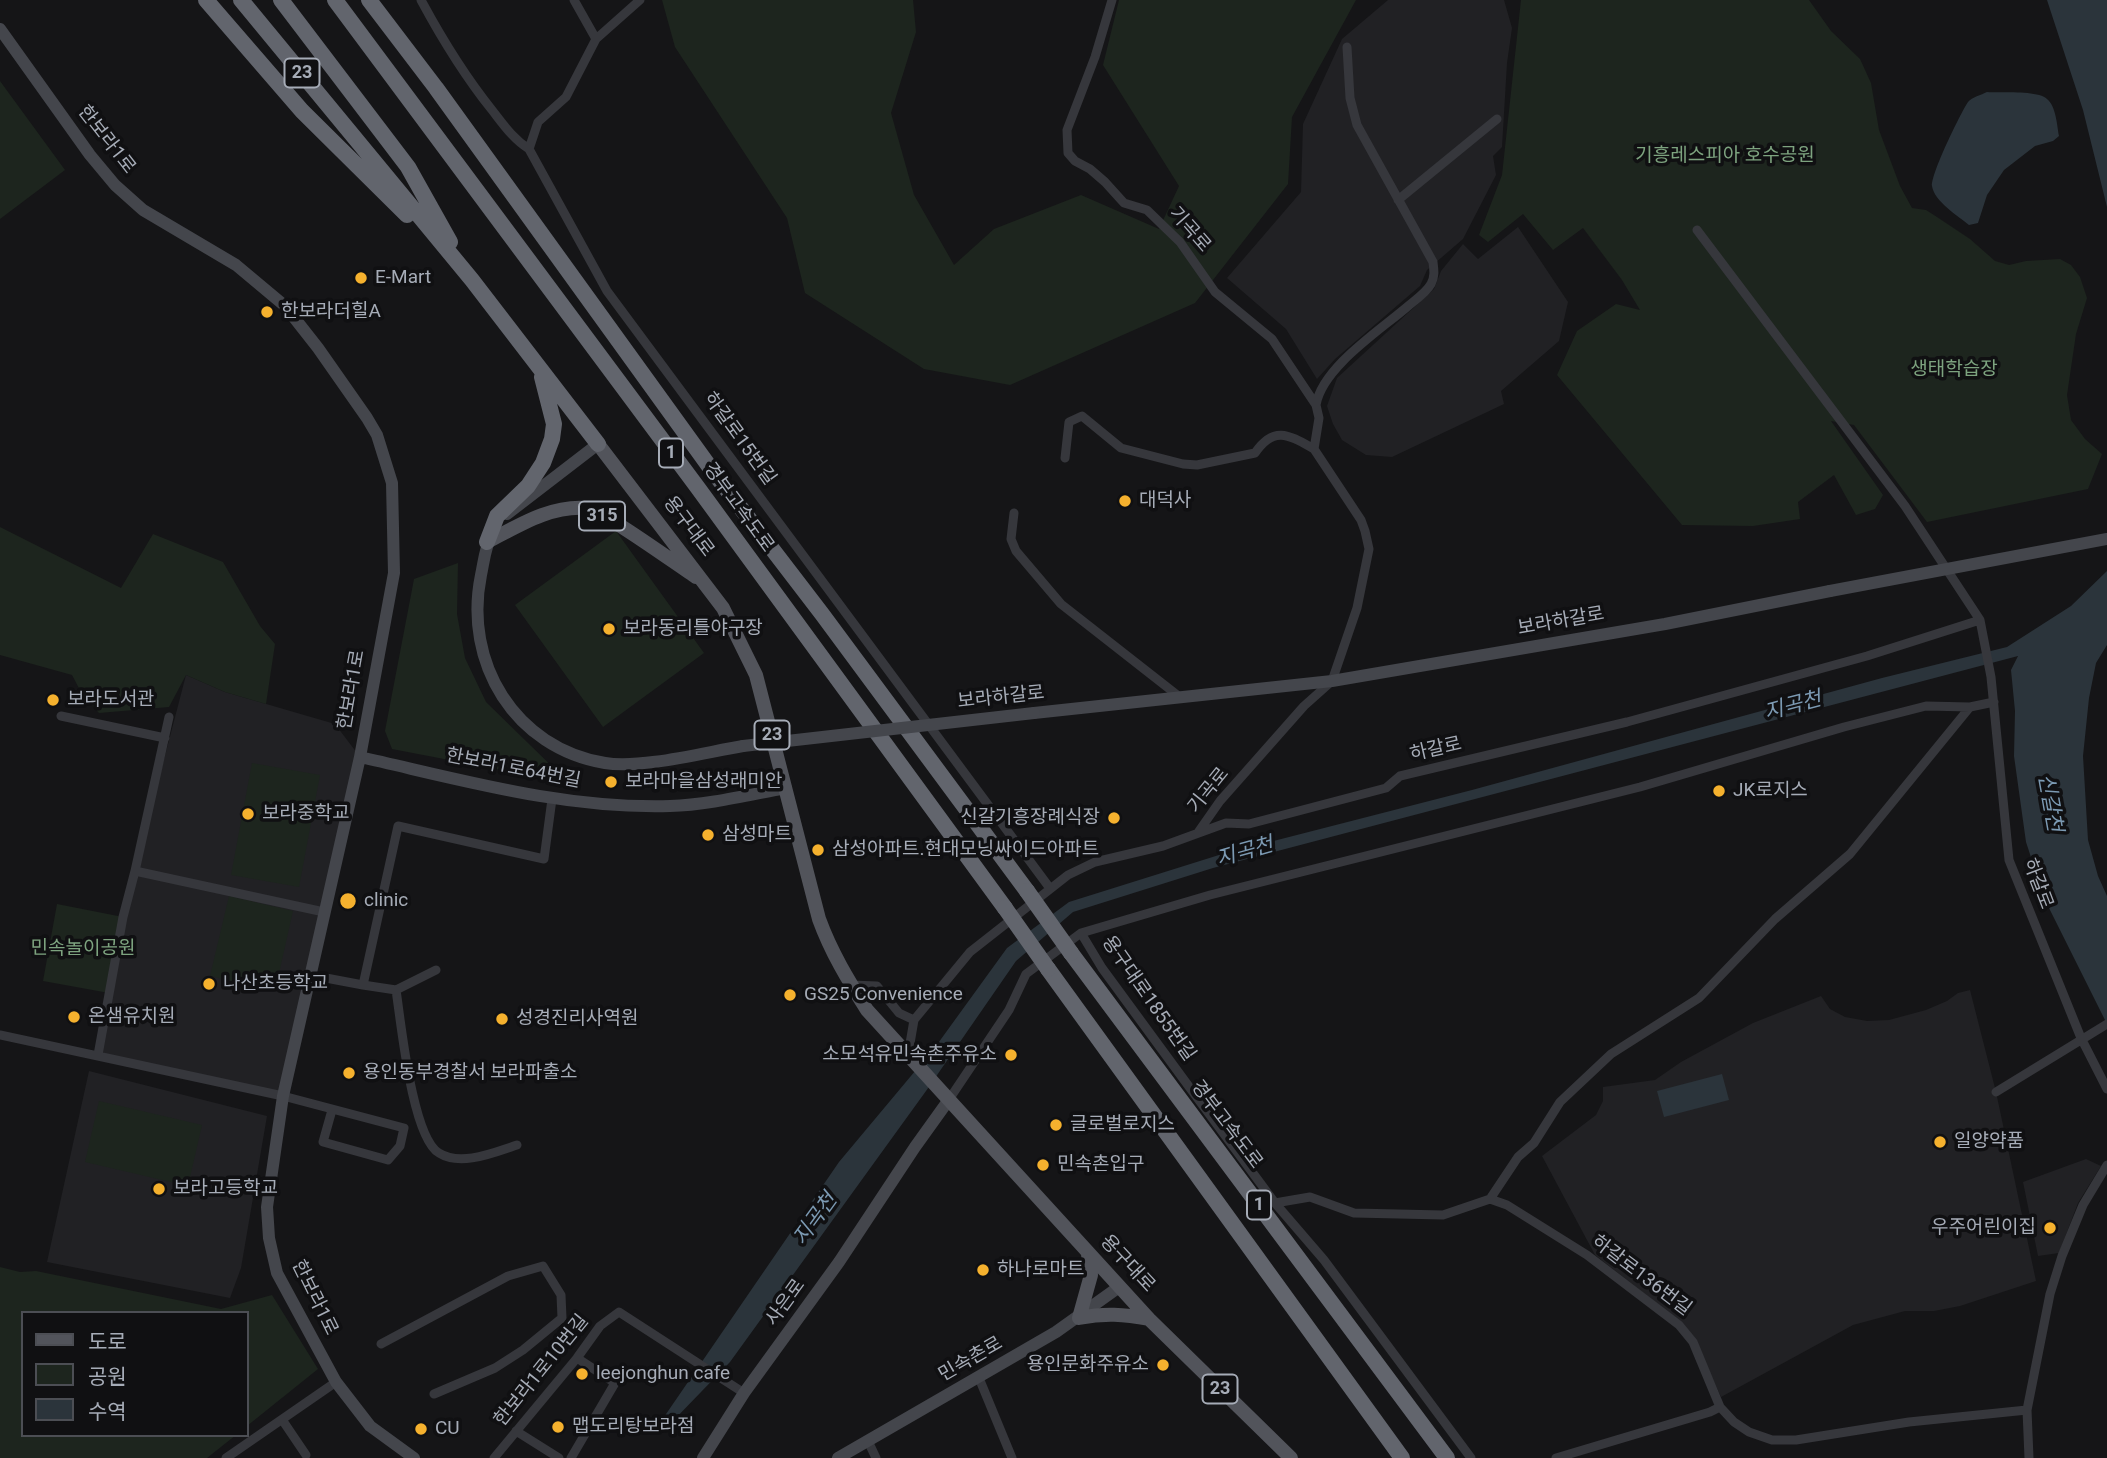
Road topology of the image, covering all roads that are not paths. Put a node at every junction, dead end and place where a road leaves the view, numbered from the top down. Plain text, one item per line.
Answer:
1 (206, 0) edge
2 (241, 0) edge
3 (281, 0) edge
4 (335, 0) edge
5 (369, 0) edge
6 (421, 0) edge
7 (574, 0) edge
8 (640, 0) edge
9 (1112, 0) edge
10 (0, 29) edge
11 (596, 39) junction
12 (1347, 47) dead end
13 (1497, 119) dead end
14 (529, 149) junction
15 (1398, 200) junction
16 (1697, 230) dead end
17 (472, 280) junction
18 (541, 372) junction
19 (1316, 405) junction
20 (598, 444) junction
21 (1314, 449) junction
22 (1065, 458) dead end
23 (1014, 513) dead end
24 (2107, 539) edge
25 (487, 542) junction
26 (706, 584) junction
27 (1980, 621) junction
28 (1332, 681) junction
29 (1181, 698) junction
30 (1994, 702) junction
31 (1970, 707) junction
32 (61, 716) dead end
33 (169, 717) dead end
34 (165, 738) junction
35 (360, 757) junction
36 (786, 788) junction
37 (552, 799) junction
38 (1199, 831) junction
39 (135, 871) junction
40 (1049, 887) junction
41 (324, 912) junction
42 (1081, 933) junction
43 (436, 970) dead end
44 (310, 975) junction
45 (363, 985) junction
46 (852, 985) junction
47 (396, 989) junction
48 (914, 1020) junction
49 (2107, 1024) edge
50 (0, 1035) edge
51 (2076, 1041) junction
52 (904, 1050) junction
53 (97, 1055) junction
54 (2107, 1089) edge
55 (1996, 1092) dead end
56 (283, 1096) junction
57 (944, 1096) junction
58 (332, 1110) junction
59 (517, 1145) dead end
60 (2107, 1165) edge
61 (1490, 1199) junction
62 (1275, 1203) junction
63 (1088, 1254) junction
64 (1119, 1287) junction
65 (1079, 1318) junction
66 (1149, 1319) junction
67 (381, 1344) dead end
68 (577, 1358) junction
69 (979, 1378) junction
70 (336, 1382) junction
71 (739, 1390) junction
72 (434, 1394) dead end
73 (1720, 1407) junction
74 (2026, 1410) junction
75 (283, 1421) junction
76 (516, 1431) junction
77 (868, 1441) junction
78 (305, 1457) edge
79 (227, 1458) edge
80 (414, 1458) edge
81 (494, 1458) edge
82 (559, 1458) edge
83 (570, 1458) edge
84 (703, 1458) edge
85 (838, 1458) edge
86 (876, 1458) edge
87 (1012, 1458) edge
88 (1291, 1458) edge
89 (1402, 1458) edge
90 (1447, 1458) edge
91 (1471, 1458) edge
92 (1556, 1458) edge
93 (2029, 1458) edge

1 - 17 highway
2 - 17 highway, 용구대로 / 23
3 - 17 highway
4 - 89 highway, 경부고속도로 / 1, bridge
5 - 90 highway, 경부고속도로 / 1, bridge
6 - 14 street, 하갈로15번길
7 - 11 street
8 - 11 street
9 - 19 street, 기곡로
10 - 35 street, 한보라1로
11 - 14 street
12 - 15 street
13 - 15 street
14 - 40 street, 하갈로15번길
15 - 19 street
16 - 27 street
17 - 18 highway, 용구대로 / 23
18 - 20 highway, 용구대로 / 23
18 - 25 highway
19 - 21 street
20 - 25 street, 보라하갈로
20 - 26 main road, 용구대로 / 23
21 - 22 street
21 - 28 street, 기곡로
23 - 29 street
24 - 28 street, 보라하갈로, bridge
25 - 26 main road, 315
25 - 29 street, 보라하갈로, bridge
26 - 36 main road, 용구대로 / 23
27 - 30 street, 하갈로
27 - 38 street, 하갈로
28 - 29 street, 보라하갈로
28 - 38 street, 기곡로
30 - 31 street
30 - 51 street, 하갈로
31 - 42 street
31 - 61 street
32 - 34 street
33 - 34 street
34 - 39 street
35 - 37 street, 한보라1로64번길
35 - 41 street, 한보라1로
36 - 37 street, 한보라1로64번길
36 - 46 main road, 용구대로 / 23
37 - 45 street
38 - 40 street, 하갈로
39 - 41 street
39 - 53 street
40 - 48 street, 하갈로
41 - 44 street, 한보라1로
42 - 57 street, 용구대로1855번길
42 - 62 street, 용구대로1855번길
43 - 47 street
44 - 45 street
44 - 56 street, 한보라1로
45 - 47 street
46 - 48 street
46 - 52 main road, 용구대로 / 23
47 - 59 street
48 - 52 street
49 - 51 street
50 - 53 street
51 - 54 street, 하갈로
51 - 55 street
52 - 57 main road, 23
53 - 56 street
56 - 58 street
56 - 70 street, 한보라1로
57 - 63 main road, 용구대로 / 23
57 - 71 street, 사은로
58 - 58 street
60 - 74 street
61 - 62 street
61 - 73 street, 하갈로136번길
62 - 91 street, 용구대로1855번길
63 - 64 main road, 용구대로 / 23
63 - 65 main road
64 - 65 street, 민속촌로
64 - 66 main road, 용구대로 / 23
65 - 66 main road
65 - 69 street, 민속촌로
66 - 88 main road, 용구대로 / 23
67 - 72 street
68 - 71 street, 한보라1로10번길
68 - 76 street, 한보라1로10번길
68 - 83 street
69 - 77 street, 민속촌로
69 - 87 street
70 - 75 street
70 - 80 street, 한보라1로
71 - 84 street, 사은로
73 - 74 street, 하갈로136번길
73 - 92 street
74 - 93 street
75 - 78 street
75 - 79 street
76 - 81 street, 한보라1로10번길
76 - 82 street
77 - 85 street, 민속촌로
77 - 86 street

